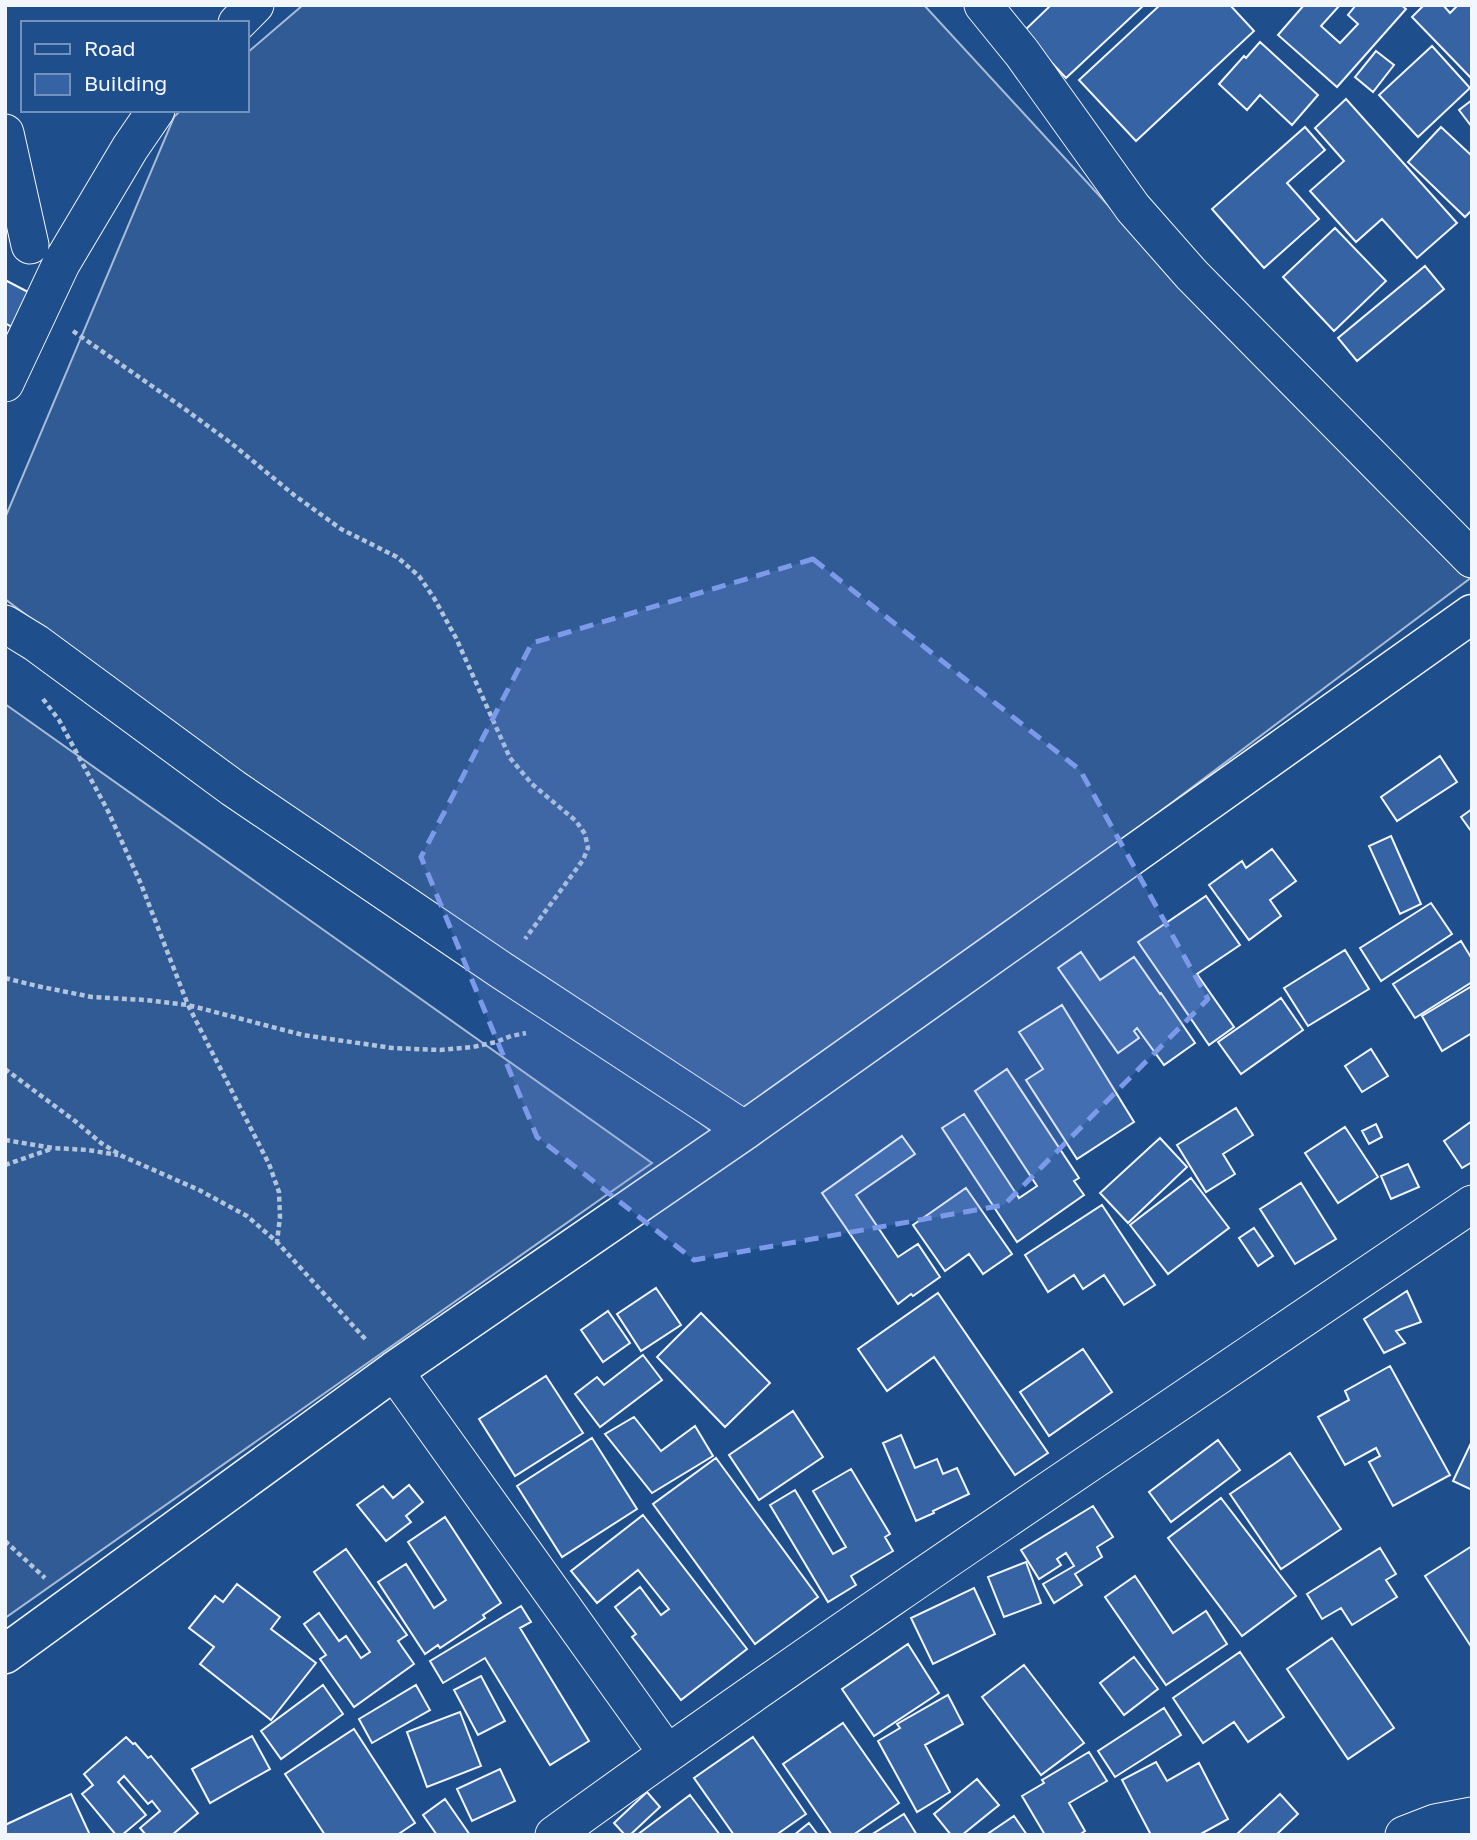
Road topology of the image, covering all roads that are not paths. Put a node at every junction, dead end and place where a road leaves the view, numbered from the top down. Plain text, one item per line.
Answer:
1 (255, 5) edge
2 (983, 5) edge
3 (239, 21) edge
4 (155, 112) edge
5 (5, 133) edge
6 (32, 248) edge
7 (5, 383) edge
8 (1472, 559) edge
9 (1472, 614) edge
10 (5, 624) edge
11 (745, 1130) junction
12 (1472, 1204) edge
13 (394, 1371) junction
14 (5, 1654) edge
15 (667, 1753) junction
16 (1472, 1816) edge
17 (554, 1835) edge
18 (1404, 1835) edge

1 - 3 street
2 - 8 street
4 - 6 street
5 - 6 street
6 - 7 street
9 - 11 street
10 - 11 street
11 - 13 street
12 - 15 street
13 - 14 street
13 - 15 street
15 - 17 street
16 - 18 street

